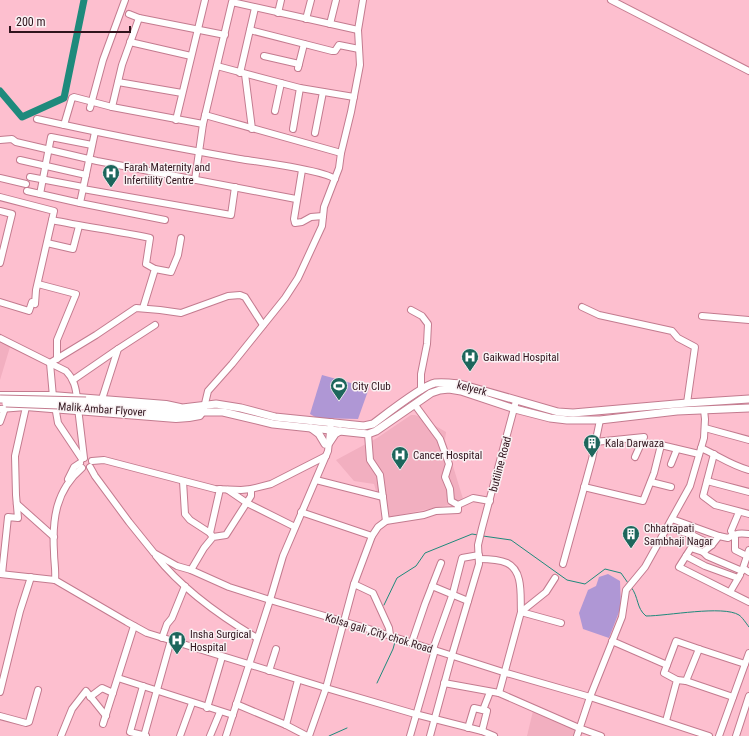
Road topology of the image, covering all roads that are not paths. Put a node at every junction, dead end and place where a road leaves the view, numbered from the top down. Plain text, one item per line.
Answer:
1 (126, 0) edge
2 (197, 0) edge
3 (281, 0) edge
4 (311, 0) edge
5 (336, 0) edge
6 (363, 0) edge
7 (611, 0) edge
8 (204, 1) edge
9 (251, 5) edge
10 (278, 13) junction
11 (128, 14) dead end
12 (139, 18) junction
13 (306, 19) junction
14 (330, 24) junction
15 (198, 29) junction
16 (250, 30) junction
17 (358, 30) junction
18 (225, 35) junction
19 (130, 42) junction
20 (304, 44) junction
21 (359, 49) junction
22 (191, 56) junction
23 (264, 56) dead end
24 (217, 66) junction
25 (749, 70) edge
26 (243, 73) junction
27 (118, 82) junction
28 (281, 83) junction
29 (300, 88) junction
30 (323, 92) junction
31 (182, 93) junction
32 (354, 97) junction
33 (91, 105) junction
34 (112, 107) junction
35 (275, 111) dead end
36 (206, 115) junction
37 (37, 119) dead end
38 (176, 120) junction
39 (203, 124) junction
40 (64, 125) junction
41 (252, 129) junction
42 (293, 129) dead end
43 (95, 132) junction
44 (315, 132) dead end
45 (0, 140) edge
46 (92, 145) junction
47 (48, 150) junction
48 (200, 152) junction
49 (341, 153) junction
50 (89, 159) junction
51 (20, 160) dead end
52 (46, 166) junction
53 (302, 170) junction
54 (86, 175) junction
55 (30, 177) dead end
56 (0, 178) edge
57 (43, 179) junction
58 (335, 179) junction
59 (195, 180) junction
60 (26, 184) dead end
61 (235, 187) junction
62 (83, 188) junction
63 (27, 191) dead end
64 (40, 194) junction
65 (0, 196) edge
66 (296, 199) junction
67 (80, 202) junction
68 (0, 210) edge
69 (323, 216) junction
70 (52, 220) junction
71 (165, 220) dead end
72 (79, 226) junction
73 (0, 232) edge
74 (8, 234) junction
75 (181, 238) dead end
76 (2, 244) edge
77 (47, 244) junction
78 (0, 260) edge
79 (155, 269) junction
80 (38, 284) junction
81 (0, 302) edge
82 (582, 307) dead end
83 (142, 308) junction
84 (411, 310) dead end
85 (702, 316) dead end
86 (749, 320) edge
87 (155, 325) dead end
88 (263, 325) junction
89 (0, 338) edge
90 (118, 349) junction
91 (57, 359) junction
92 (50, 363) junction
93 (73, 380) junction
94 (421, 390) junction
95 (0, 394) edge
96 (52, 394) junction
97 (77, 396) junction
98 (102, 398) junction
99 (0, 399) edge
100 (728, 400) junction
101 (749, 400) edge
102 (516, 401) junction
103 (687, 403) junction
104 (415, 405) junction
105 (2, 407) edge
106 (26, 407) junction
107 (178, 408) junction
108 (204, 408) junction
109 (729, 408) junction
110 (749, 408) edge
111 (514, 409) junction
112 (55, 410) junction
113 (78, 410) junction
114 (704, 410) junction
115 (266, 418) junction
116 (600, 420) junction
117 (0, 422) edge
118 (329, 426) junction
119 (310, 428) junction
120 (705, 428) junction
121 (340, 431) junction
122 (368, 434) junction
123 (749, 440) edge
124 (595, 442) junction
125 (327, 444) junction
126 (677, 449) junction
127 (700, 451) junction
128 (714, 454) junction
129 (326, 456) junction
130 (634, 457) dead end
131 (82, 462) junction
132 (91, 464) junction
133 (671, 464) dead end
134 (749, 470) edge
135 (316, 480) junction
136 (183, 481) junction
137 (707, 481) junction
138 (651, 482) junction
139 (584, 487) junction
140 (671, 487) dead end
141 (220, 489) junction
142 (251, 489) junction
143 (228, 490) junction
144 (749, 492) edge
145 (383, 497) junction
146 (490, 501) junction
147 (247, 503) junction
148 (17, 504) junction
149 (458, 505) junction
150 (301, 512) junction
151 (740, 512) junction
152 (749, 514) edge
153 (672, 519) junction
154 (386, 521) junction
155 (295, 527) junction
156 (679, 531) dead end
157 (749, 534) edge
158 (211, 535) junction
159 (733, 535) junction
160 (372, 536) junction
161 (719, 536) junction
162 (54, 537) junction
163 (712, 545) junction
164 (703, 552) junction
165 (154, 553) junction
166 (748, 555) edge
167 (686, 556) junction
168 (479, 557) junction
169 (441, 563) dead end
170 (563, 564) dead end
171 (191, 570) junction
172 (745, 570) edge
173 (1, 574) edge
174 (31, 577) junction
175 (555, 578) dead end
176 (738, 578) junction
177 (55, 580) junction
178 (354, 584) junction
179 (185, 586) junction
180 (432, 586) junction
181 (730, 592) junction
182 (453, 593) junction
183 (270, 600) junction
184 (468, 601) junction
185 (749, 602) edge
186 (521, 612) junction
187 (343, 622) junction
188 (561, 622) dead end
189 (134, 626) junction
190 (390, 635) junction
191 (162, 638) junction
192 (257, 638) junction
193 (171, 640) junction
194 (612, 641) junction
195 (412, 642) junction
196 (276, 649) dead end
197 (434, 649) junction
198 (699, 649) junction
199 (749, 653) edge
200 (452, 655) junction
201 (222, 657) junction
202 (745, 664) junction
203 (249, 665) junction
204 (667, 665) junction
205 (269, 671) junction
206 (504, 672) junction
207 (118, 678) junction
208 (298, 680) junction
209 (677, 680) junction
210 (686, 682) junction
211 (444, 683) junction
212 (143, 686) junction
213 (326, 688) junction
214 (38, 690) dead end
215 (157, 690) junction
216 (0, 692) edge
217 (490, 692) junction
218 (113, 693) junction
219 (499, 693) junction
220 (749, 696) edge
221 (90, 697) junction
222 (590, 697) junction
223 (733, 697) junction
224 (192, 703) junction
225 (236, 704) junction
226 (207, 708) junction
227 (483, 710) junction
228 (220, 712) junction
229 (415, 714) junction
230 (0, 716) edge
231 (106, 716) junction
232 (233, 716) junction
233 (435, 719) junction
234 (666, 722) junction
235 (103, 724) dead end
236 (286, 725) junction
237 (468, 728) junction
238 (579, 728) junction
239 (482, 732) junction
240 (61, 736) edge
241 (144, 736) edge
242 (180, 736) edge
243 (210, 736) edge
244 (226, 736) edge
245 (308, 736) edge
246 (410, 736) edge
247 (430, 736) edge
248 (491, 736) edge
249 (577, 736) edge
250 (601, 736) edge
251 (709, 736) edge
252 (719, 736) edge
253 (736, 736) edge

1 - 33 street
2 - 8 street
3 - 10 street
4 - 13 street
5 - 14 street
6 - 17 street
7 - 25 street
8 - 15 street
9 - 10 street
9 - 16 street
9 - 18 street
10 - 13 street
11 - 12 street
12 - 15 street
12 - 19 street
13 - 14 street
14 - 17 street
15 - 18 street
15 - 22 street
16 - 20 street
16 - 26 street
17 - 21 street
18 - 24 street
19 - 22 street
19 - 27 street
20 - 21 street
20 - 23 street
21 - 32 street
22 - 31 street
24 - 26 street
24 - 36 street
26 - 28 street
26 - 41 street
27 - 31 street
27 - 34 street
28 - 29 street
28 - 35 street
29 - 30 street
29 - 42 street
30 - 32 street
30 - 44 street
31 - 38 street
32 - 49 street
33 - 34 street
33 - 40 street
34 - 38 street
36 - 39 street
36 - 41 street
37 - 40 street
38 - 39 street
39 - 48 street
40 - 43 street
41 - 49 street
43 - 46 street
43 - 48 street
45 - 47 street
46 - 47 street
46 - 50 street
47 - 50 street
47 - 52 street
48 - 53 street
48 - 59 street
49 - 58 street
50 - 54 street
50 - 59 street
51 - 52 street
52 - 54 street
52 - 57 street
53 - 58 street
53 - 66 street
54 - 62 street
55 - 57 street
56 - 60 street
57 - 62 street
57 - 64 street
58 - 69 street
59 - 61 street
61 - 62 street
61 - 66 street
62 - 67 street
63 - 64 street
64 - 67 street
65 - 70 street
66 - 69 street
67 - 71 street
68 - 74 street
69 - 88 street
70 - 72 street
70 - 77 street
72 - 77 street
72 - 79 street
73 - 74 street
74 - 76 street
75 - 79 street
76 - 78 street
77 - 80 street
79 - 83 street
80 - 81 street
80 - 91 street
82 - 103 street
83 - 88 street
83 - 91 street
84 - 94 street
85 - 86 street
87 - 90 street
88 - 108 street
89 - 92 street
90 - 93 street
90 - 98 street
91 - 92 street
92 - 93 street
92 - 96 street
93 - 97 street
94 - 102 main road, kelyerk
94 - 118 main road, kelyerk
95 - 96 street
96 - 97 street
96 - 112 street
97 - 98 street
97 - 113 street
98 - 107 street
99 - 107 main road, Malik Ambar Flyover, bridge
100 - 101 main road, kelyerk
100 - 103 main road, kelyerk
100 - 109 main road
102 - 103 main road, kelyerk
102 - 111 street, butiline Road
104 - 111 main road
104 - 122 main road
104 - 149 street
105 - 106 street
105 - 108 main road, Malik Ambar Flyover, bridge
105 - 117 street
106 - 112 street
106 - 148 street
107 - 108 main road, kelyerk
108 - 113 street
108 - 115 main road, kelyerk
109 - 110 main road
109 - 114 main road
111 - 116 main road
111 - 146 street, butiline Road
112 - 113 street
112 - 131 street
113 - 131 street
114 - 116 main road
114 - 120 street
115 - 118 main road, kelyerk
115 - 119 main road
116 - 124 street
118 - 119 main road
118 - 121 main road
118 - 125 street
119 - 125 main road
120 - 123 street
120 - 127 street
121 - 122 main road
121 - 125 main road
122 - 145 street
124 - 130 street
124 - 139 street
125 - 129 street
126 - 127 street
126 - 133 street
126 - 138 street
127 - 128 street
127 - 153 street
128 - 134 street
128 - 137 street
129 - 135 street
129 - 142 street
131 - 132 street
131 - 132 street
131 - 162 street
132 - 136 street
132 - 165 street, Kolsa gali ,City chok Road
135 - 145 street
135 - 150 street
136 - 141 street
136 - 158 street
137 - 144 street
137 - 151 street
138 - 139 street
138 - 140 street
139 - 170 street
141 - 143 street
141 - 158 street
142 - 143 street
142 - 147 street
143 - 147 street
145 - 154 street
146 - 149 street
146 - 168 street, butiline Road
147 - 155 street
147 - 158 street
148 - 162 street
148 - 173 street
149 - 154 street
150 - 155 street
150 - 160 street
151 - 152 street
151 - 159 street
153 - 161 street
153 - 194 street
154 - 160 street
155 - 183 street
156 - 163 street
157 - 159 street
158 - 171 street
159 - 161 street
159 - 166 street
160 - 178 street
161 - 163 street
162 - 177 street
163 - 164 street
164 - 167 street
164 - 172 street
165 - 171 street, Kolsa gali ,City chok Road
165 - 179 street
166 - 172 street
167 - 176 street
167 - 181 street
168 - 182 street
168 - 184 street, butiline Road
168 - 186 street
169 - 180 street
171 - 183 street, Kolsa gali ,City chok Road
172 - 176 street
173 - 174 street
174 - 177 street
174 - 216 street
175 - 186 street
176 - 181 street
177 - 189 street
178 - 187 street
178 - 190 street
179 - 191 street
179 - 192 street
180 - 182 street
180 - 195 street
181 - 185 street
182 - 184 street
182 - 197 street
183 - 187 street, Kolsa gali ,City chok Road
183 - 192 street
184 - 200 street, butiline Road
186 - 188 street
186 - 206 street
187 - 190 street, Kolsa gali ,City chok Road
187 - 213 street
189 - 191 street
189 - 207 street
190 - 195 street, Kolsa gali ,City chok Road
191 - 193 street
192 - 203 street
193 - 201 street
193 - 215 street
194 - 204 street
194 - 222 street
195 - 197 street, Kolsa gali ,City chok Road
196 - 205 street
197 - 200 street, Kolsa gali ,City chok Road
197 - 229 street
198 - 202 street
198 - 204 street
198 - 210 street
199 - 202 street
200 - 206 street, Kolsa gali ,City chok Road
200 - 211 street, butiline Road
201 - 203 street
201 - 226 street
202 - 223 street
203 - 205 street
203 - 225 street
204 - 209 street
205 - 208 street
206 - 219 street
206 - 222 street, Kolsa gali ,City chok Road
207 - 212 street
207 - 218 street
208 - 213 street
208 - 236 street
209 - 210 street
209 - 234 street
210 - 223 street
211 - 217 street
211 - 233 street, butiline Road
212 - 215 street
212 - 241 street
213 - 229 street
213 - 245 street
214 - 230 street
215 - 224 street
215 - 241 street
217 - 219 street
217 - 227 street
218 - 221 street
218 - 231 street
219 - 238 street
220 - 253 street
221 - 231 street
221 - 240 street
222 - 234 street, Kolsa gali ,City chok Road
222 - 238 street
223 - 252 street
224 - 226 street
224 - 242 street
225 - 232 street
225 - 236 street
226 - 228 street
227 - 237 street
227 - 239 street
228 - 232 street
228 - 243 street
229 - 233 street
229 - 246 street
231 - 235 street
232 - 244 street
233 - 237 street
233 - 247 street, butiline Road
234 - 251 street, Kolsa gali ,City chok Road
236 - 245 street
237 - 239 street
238 - 249 street
238 - 250 street
239 - 248 street

